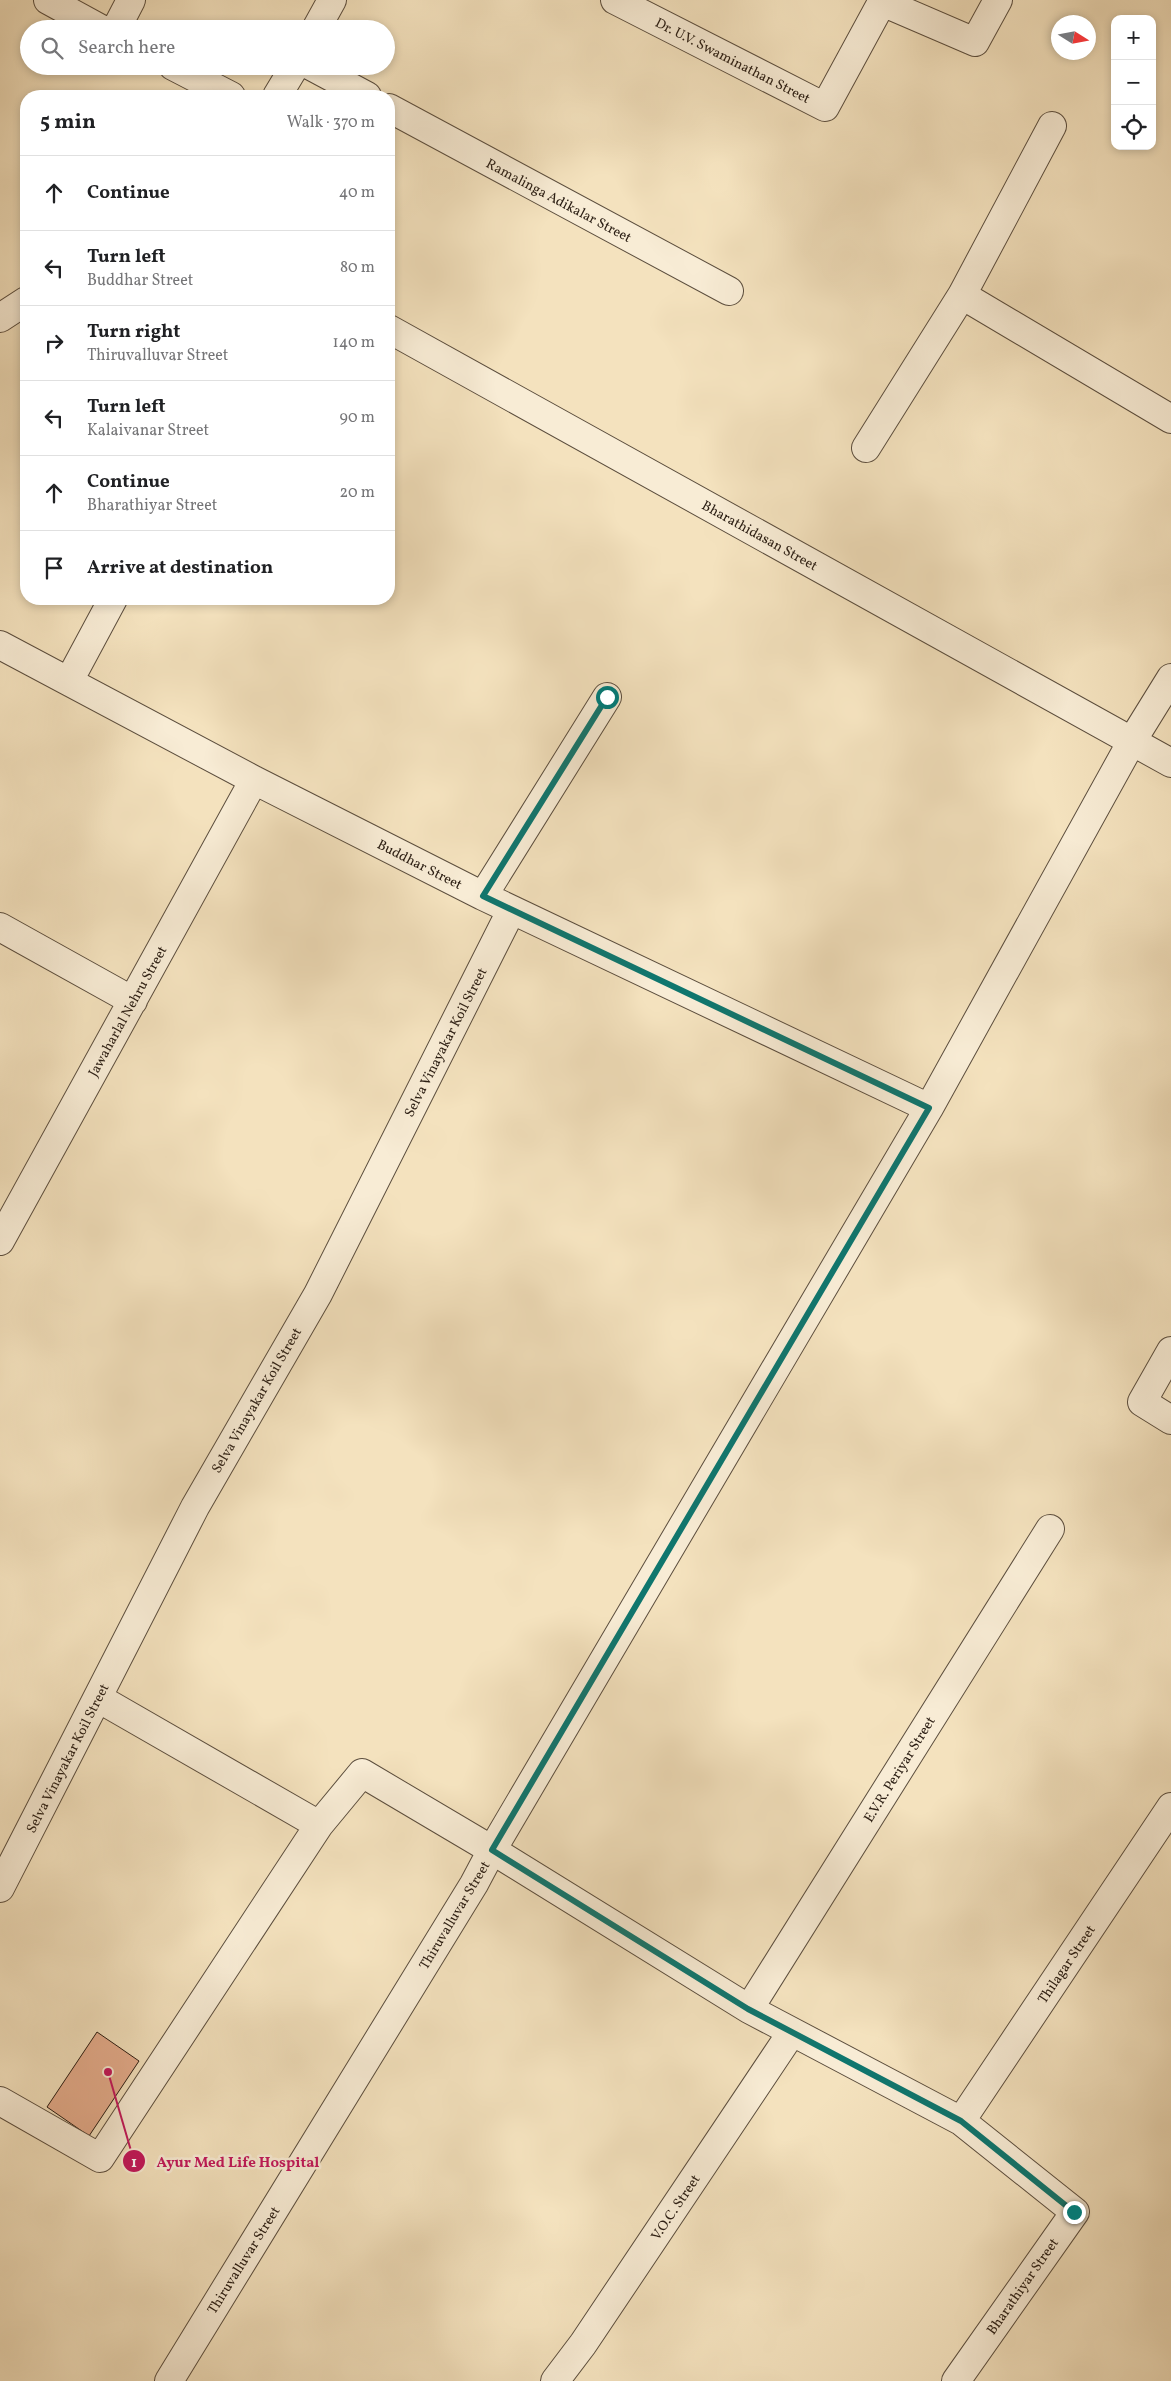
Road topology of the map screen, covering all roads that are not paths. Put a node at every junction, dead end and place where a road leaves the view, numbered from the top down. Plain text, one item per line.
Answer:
1 (48, 0) edge
2 (131, 0) edge
3 (332, 0) edge
4 (615, 0) edge
5 (998, 0) edge
6 (85, 20) edge
7 (121, 20) edge
8 (321, 20) edge
9 (190, 75) edge
10 (289, 75) edge
11 (328, 75) edge
12 (219, 90) edge
13 (280, 90) edge
14 (356, 90) edge
15 (395, 111) edge
16 (1052, 126) dead end
17 (729, 291) dead end
18 (962, 295) junction
19 (20, 305) edge
20 (0, 318) edge
21 (395, 332) edge
22 (1171, 419) edge
23 (866, 448) dead end
24 (110, 605) edge
25 (0, 644) edge
26 (1171, 678) edge
27 (69, 681) junction
28 (607, 697) dead end
29 (1132, 741) junction
30 (1171, 763) edge
31 (254, 780) junction
32 (483, 896) junction
33 (512, 911) junction
34 (0, 927) edge
35 (132, 1001) junction
36 (929, 1108) junction
37 (0, 1242) edge
38 (1171, 1351) edge
39 (1171, 1420) edge
40 (1050, 1529) dead end
41 (98, 1698) junction
42 (1171, 1807) edge
43 (320, 1825) junction
44 (492, 1850) junction
45 (0, 1888) edge
46 (748, 2009) junction
47 (792, 2032) junction
48 (0, 2101) edge
49 (961, 2121) junction
50 (169, 2381) edge
51 (555, 2381) edge
52 (956, 2381) edge

1 - 6 street
2 - 7 street
3 - 8 street
4 - 5 street, Dr. U.V. Swaminathan Street
9 - 12 street
10 - 13 street
11 - 14 street
15 - 17 street, Ramalinga Adikalar Street
16 - 18 street
18 - 22 street
18 - 23 street
19 - 20 street
21 - 29 street, Bharathidasan Street
24 - 27 street
25 - 27 street, Buddhar Street
26 - 29 street, Thiruvalluvar Street
27 - 31 street, Buddhar Street
28 - 32 street
29 - 30 street, Bharathidasan Street
29 - 36 street, Thiruvalluvar Street
31 - 32 street, Buddhar Street
31 - 35 street, Jawaharlal Nehru Street
32 - 33 street, Buddhar Street
33 - 36 street, Buddhar Street
33 - 41 street, Selva Vinayakar Koil Street
34 - 35 street
35 - 37 street, Jawaharlal Nehru Street
36 - 44 street, Thiruvalluvar Street
38 - 39 street
40 - 46 street, E.V.R. Periyar Street
41 - 43 street
41 - 45 street, Selva Vinayakar Koil Street
42 - 49 street, Thilagar Street
43 - 44 street
43 - 48 street
44 - 46 street
44 - 50 street, Thiruvalluvar Street
46 - 47 street
47 - 49 street
47 - 51 street, V.O.C. Street
49 - 52 street, Bharathiyar Street

